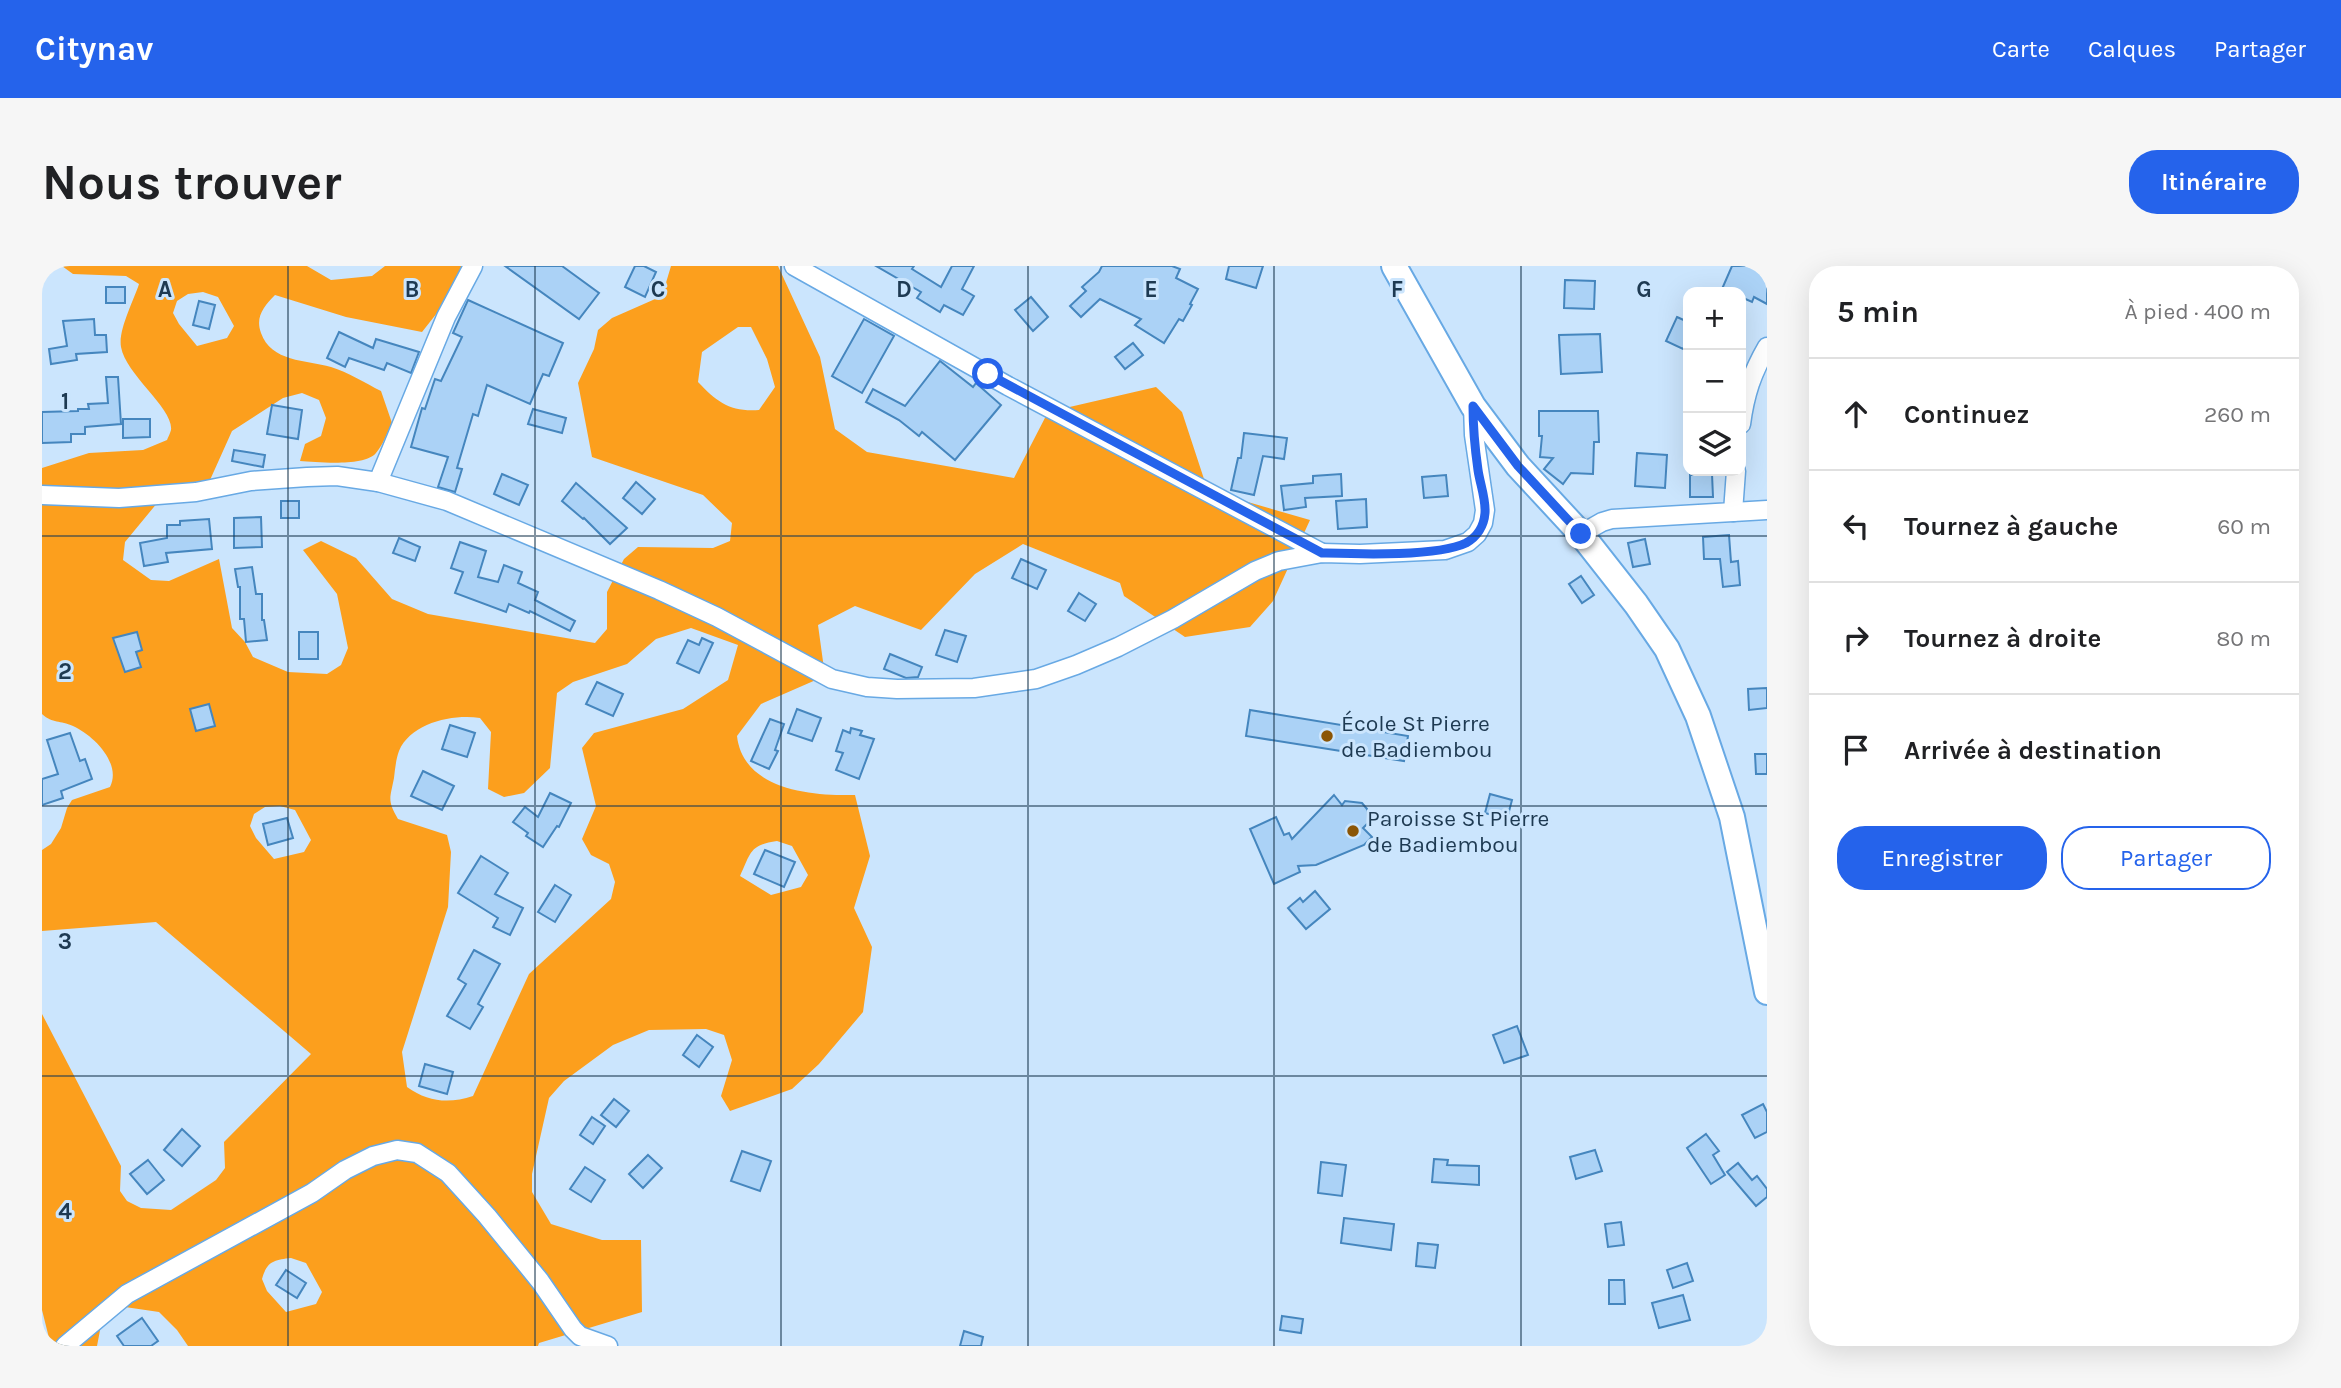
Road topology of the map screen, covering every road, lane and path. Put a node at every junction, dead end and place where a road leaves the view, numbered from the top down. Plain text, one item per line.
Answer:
1 (473, 266) edge
2 (794, 266) edge
3 (1394, 266) edge
4 (1767, 347) edge
5 (1473, 406) junction
6 (1743, 413) edge
7 (1737, 476) edge
8 (379, 482) junction
9 (42, 495) edge
10 (1767, 510) edge
11 (1733, 512) junction
12 (1581, 534) junction
13 (1322, 553) junction
14 (1767, 992) edge
15 (65, 1346) edge
16 (608, 1346) edge

1 - 8 street
2 - 13 street
3 - 5 street
4 - 6 street
5 - 12 street
5 - 13 street
7 - 11 street
8 - 9 street
8 - 13 street
10 - 11 street
11 - 12 street
12 - 14 street
15 - 16 street

